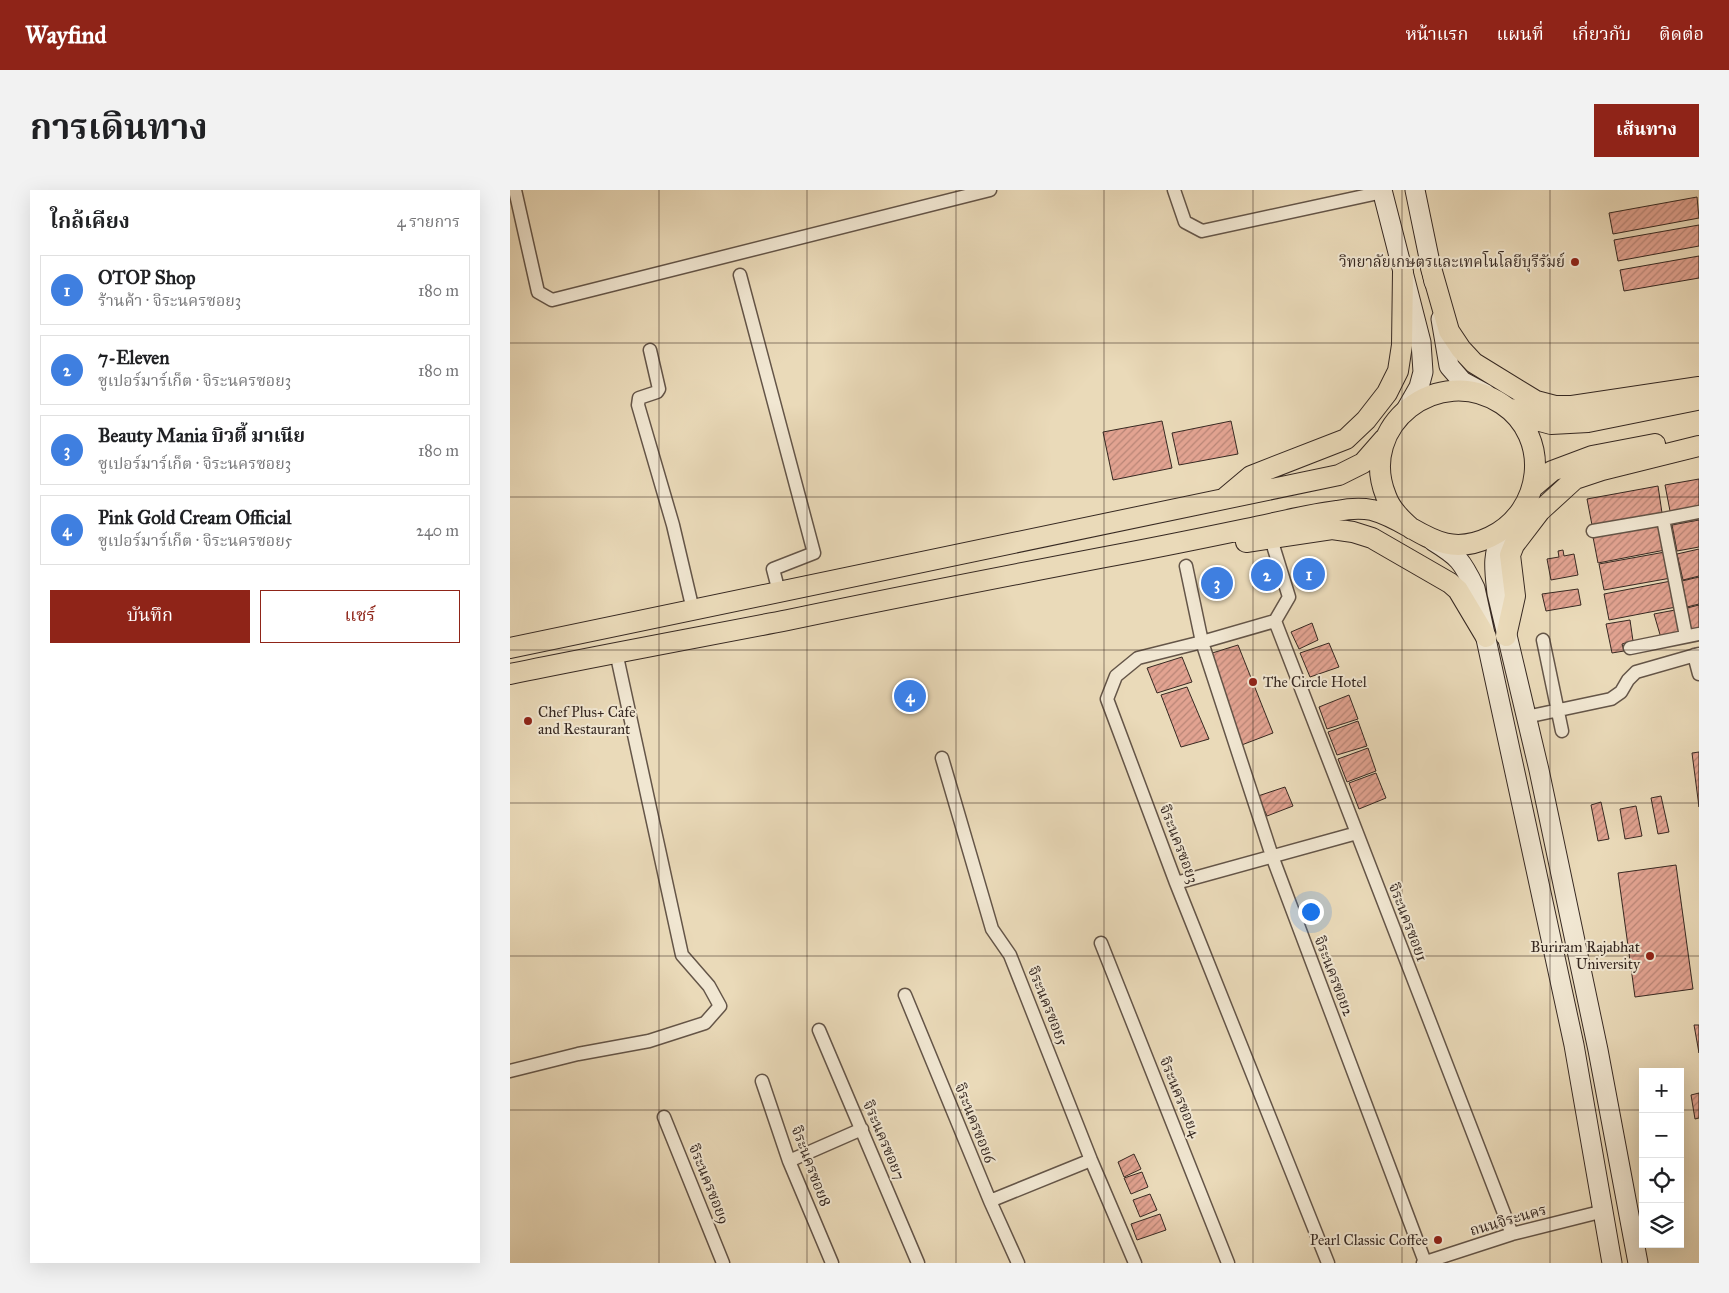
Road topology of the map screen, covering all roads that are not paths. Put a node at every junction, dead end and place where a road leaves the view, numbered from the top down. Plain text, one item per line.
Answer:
1 (515, 190) edge
2 (990, 190) edge
3 (1174, 190) edge
4 (1414, 190) edge
5 (1383, 191) edge
6 (1431, 268) junction
7 (1403, 272) junction
8 (740, 276) dead end
9 (650, 350) dead end
10 (1699, 387) edge
11 (1699, 399) edge
12 (1498, 401) junction
13 (1407, 408) junction
14 (1386, 436) junction
15 (1699, 436) edge
16 (1699, 446) edge
17 (1533, 486) junction
18 (1222, 500) junction
19 (1699, 512) edge
20 (1663, 519) junction
21 (1412, 529) junction
22 (1503, 530) junction
23 (1593, 531) dead end
24 (1271, 539) junction
25 (1196, 540) junction
26 (1430, 540) junction
27 (1186, 566) dead end
28 (779, 592) junction
29 (693, 610) junction
30 (1275, 621) junction
31 (1699, 634) edge
32 (1506, 636) junction
33 (1686, 636) junction
34 (1486, 637) junction
35 (1543, 640) dead end
36 (1202, 642) junction
37 (510, 648) edge
38 (1630, 648) dead end
39 (616, 652) junction
40 (1696, 654) edge
41 (510, 674) edge
42 (1699, 674) edge
43 (1557, 711) junction
44 (1526, 718) junction
45 (1562, 732) dead end
46 (942, 758) dead end
47 (1357, 833) junction
48 (1272, 856) junction
49 (1176, 883) junction
50 (1101, 943) dead end
51 (905, 995) dead end
52 (819, 1030) dead end
53 (510, 1071) edge
54 (762, 1080) dead end
55 (664, 1117) dead end
56 (862, 1129) junction
57 (1091, 1160) junction
58 (789, 1161) junction
59 (990, 1201) junction
60 (1604, 1211) junction
61 (1512, 1234) junction
62 (723, 1263) edge
63 (832, 1263) edge
64 (918, 1263) edge
65 (1018, 1263) edge
66 (1135, 1263) edge
67 (1228, 1263) edge
68 (1328, 1263) edge
69 (1424, 1263) edge
70 (1612, 1263) edge
71 (1638, 1263) edge

1 - 2 street
3 - 5 street
4 - 6 main road
5 - 7 main road
6 - 10 main road
6 - 12 main road
7 - 13 main road
7 - 18 main road
8 - 28 street
9 - 29 street
11 - 12 main road
12 - 13 main road
12 - 17 main road
13 - 14 main road
14 - 18 main road
14 - 21 main road
15 - 17 main road
16 - 32 main road
17 - 22 main road
18 - 28 main road
19 - 20 street
20 - 23 street
20 - 33 street
21 - 25 main road
21 - 26 main road
22 - 26 main road
22 - 32 main road
24 - 25 main road
24 - 30 street
24 - 34 main road
25 - 39 main road
26 - 34 main road
27 - 36 street, จิระนครซอย2
28 - 29 main road
29 - 37 main road
30 - 36 street, จิระนครซอย3
30 - 47 street, จิระนครซอย1
31 - 33 street
32 - 44 main road
33 - 38 street
34 - 60 main road
35 - 43 street
36 - 48 street, จิระนครซอย2
36 - 49 street, จิระนครซอย3
39 - 41 main road
39 - 53 street
40 - 42 street
40 - 43 street
43 - 44 street
43 - 45 street
44 - 71 main road
46 - 57 street, จิระนครซอย5
47 - 48 street
47 - 61 street, จิระนครซอย1
48 - 49 street
48 - 69 street, จิระนครซอย2
49 - 68 street, จิระนครซอย3
50 - 67 street, จิระนครซอย4
51 - 59 street, จิระนครซอย6
52 - 56 street, จิระนครซอย7
54 - 58 street, จิระนครซอย8
55 - 62 street, จิระนครซอย9
56 - 58 street
56 - 64 street, จิระนครซอย7
57 - 59 street
57 - 66 street, จิระนครซอย5
58 - 63 street, จิระนครซอย8
59 - 65 street, จิระนครซอย6
60 - 61 street, ถนนจิระนคร
60 - 70 main road
61 - 69 street, ถนนจิระนคร

